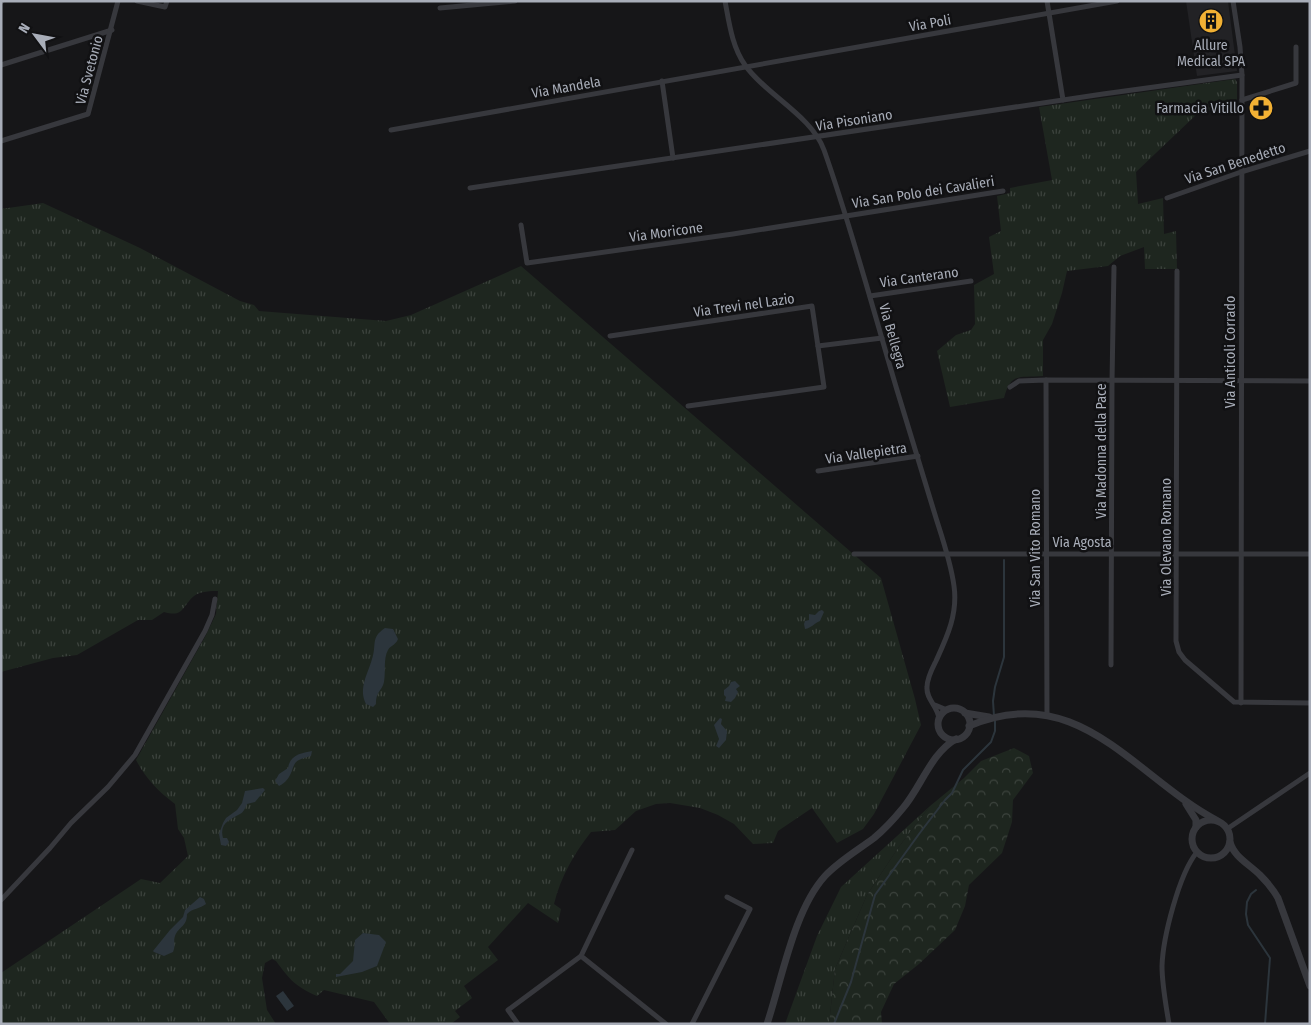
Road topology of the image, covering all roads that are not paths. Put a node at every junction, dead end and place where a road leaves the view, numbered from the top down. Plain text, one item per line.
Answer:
1 (118, 1) edge
2 (137, 1) edge
3 (167, 1) edge
4 (515, 1) edge
5 (725, 1) edge
6 (1047, 1) edge
7 (1117, 1) edge
8 (1233, 1) edge
9 (440, 8) dead end
10 (1049, 14) junction
11 (112, 30) junction
12 (1296, 47) dead end
13 (1, 65) edge
14 (746, 67) junction
15 (1242, 75) junction
16 (662, 81) junction
17 (1063, 100) junction
18 (1242, 100) junction
19 (391, 130) dead end
20 (818, 137) junction
21 (1, 141) edge
22 (1310, 151) edge
23 (672, 158) junction
24 (1241, 172) junction
25 (470, 188) dead end
26 (1003, 191) dead end
27 (1166, 198) dead end
28 (846, 216) junction
29 (521, 225) dead end
30 (1114, 268) dead end
31 (1178, 271) dead end
32 (971, 281) dead end
33 (870, 296) junction
34 (610, 336) dead end
35 (882, 338) junction
36 (818, 346) junction
37 (1046, 380) junction
38 (1178, 380) junction
39 (1112, 381) junction
40 (1241, 381) junction
41 (1310, 381) edge
42 (1010, 386) dead end
43 (688, 406) dead end
44 (918, 456) junction
45 (818, 471) dead end
46 (1046, 553) junction
47 (1112, 553) junction
48 (854, 554) dead end
49 (947, 554) junction
50 (1177, 554) junction
51 (1241, 554) junction
52 (1310, 554) edge
53 (214, 599) dead end
54 (1112, 665) dead end
55 (933, 703) junction
56 (1241, 703) junction
57 (1310, 703) edge
58 (947, 710) junction
59 (964, 712) junction
60 (1047, 716) junction
61 (989, 717) junction
62 (939, 719) junction
63 (969, 726) junction
64 (939, 730) junction
65 (956, 739) junction
66 (936, 756) junction
67 (1310, 773) edge
68 (1184, 801) junction
69 (1218, 821) junction
70 (1196, 827) junction
71 (1228, 829) junction
72 (1230, 842) junction
73 (632, 850) dead end
74 (1197, 852) junction
75 (1219, 856) junction
76 (1242, 860) junction
77 (728, 897) dead end
78 (1, 900) edge
79 (580, 956) junction
80 (1310, 986) edge
81 (518, 1024) edge
82 (666, 1024) edge
83 (692, 1024) edge
84 (767, 1024) edge
85 (1169, 1024) edge

1 - 11 street, Via Svetonio
2 - 3 street
4 - 9 street
5 - 14 street, Via Bellegra
6 - 10 street
7 - 10 street, Via Poli
8 - 15 street, Via Anticoli Corrado
10 - 14 street, Via Poli
10 - 17 street
11 - 13 street
11 - 21 street, Via Svetonio
12 - 18 street
14 - 16 street, Via Mandela
14 - 20 street, Via Bellegra
15 - 17 street, Via Pisoniano
15 - 18 street, Via Anticoli Corrado
16 - 19 street, Via Mandela
16 - 23 street
17 - 20 street, Via Pisoniano
18 - 24 street, Via Anticoli Corrado
20 - 23 street, Via Pisoniano
20 - 28 street, Via Bellegra
22 - 24 street, Via San Benedetto
23 - 25 street, Via Pisoniano
24 - 27 street, Via San Benedetto
24 - 40 street, Via Anticoli Corrado
26 - 28 street, Via San Polo dei Cavalieri
28 - 29 street, Via Moricone
28 - 33 street, Via Bellegra
30 - 39 street, Via Madonna della Pace
31 - 38 street, Via Olevano Romano
32 - 33 street, Via Canterano
33 - 35 street, Via Bellegra
34 - 36 street, Via Trevi nel Lazio
35 - 36 street
35 - 44 street, Via Bellegra
36 - 43 street, Via Trevi nel Lazio
37 - 39 street
37 - 42 street
37 - 46 street, Via San Vito Romano
38 - 39 street
38 - 40 street
38 - 50 street, Via Olevano Romano
39 - 47 street, Via Madonna della Pace
40 - 41 street
40 - 51 street, Via Anticoli Corrado
44 - 45 street, Via Vallepietra
44 - 49 street, Via Bellegra
46 - 47 street, Via Agosta
46 - 49 street, Via Agosta
46 - 60 street, Via San Vito Romano
47 - 50 street, Via Agosta
47 - 54 street, Via Madonna della Pace
48 - 49 street, Via Agosta
49 - 55 street, Via Bellegra
50 - 51 street, Via Agosta
50 - 56 street, Via Olevano Romano
51 - 52 street, Via Agosta
51 - 56 street, Via Anticoli Corrado
53 - 78 street
55 - 58 street
55 - 62 street, Via Bellegra
56 - 57 street, Via Olevano Romano
58 - 59 street
58 - 62 street
59 - 61 street
59 - 63 street
60 - 61 street
60 - 68 street
61 - 63 street
62 - 64 street
63 - 65 street
64 - 65 street
64 - 66 street
65 - 66 street
66 - 84 street
67 - 71 street
68 - 69 street
68 - 70 street
69 - 70 street
69 - 71 street
70 - 74 street
71 - 72 street
72 - 75 street
72 - 76 street
73 - 79 street
74 - 75 street
74 - 85 street
75 - 76 street
76 - 80 street
77 - 83 street
79 - 81 street
79 - 82 street

